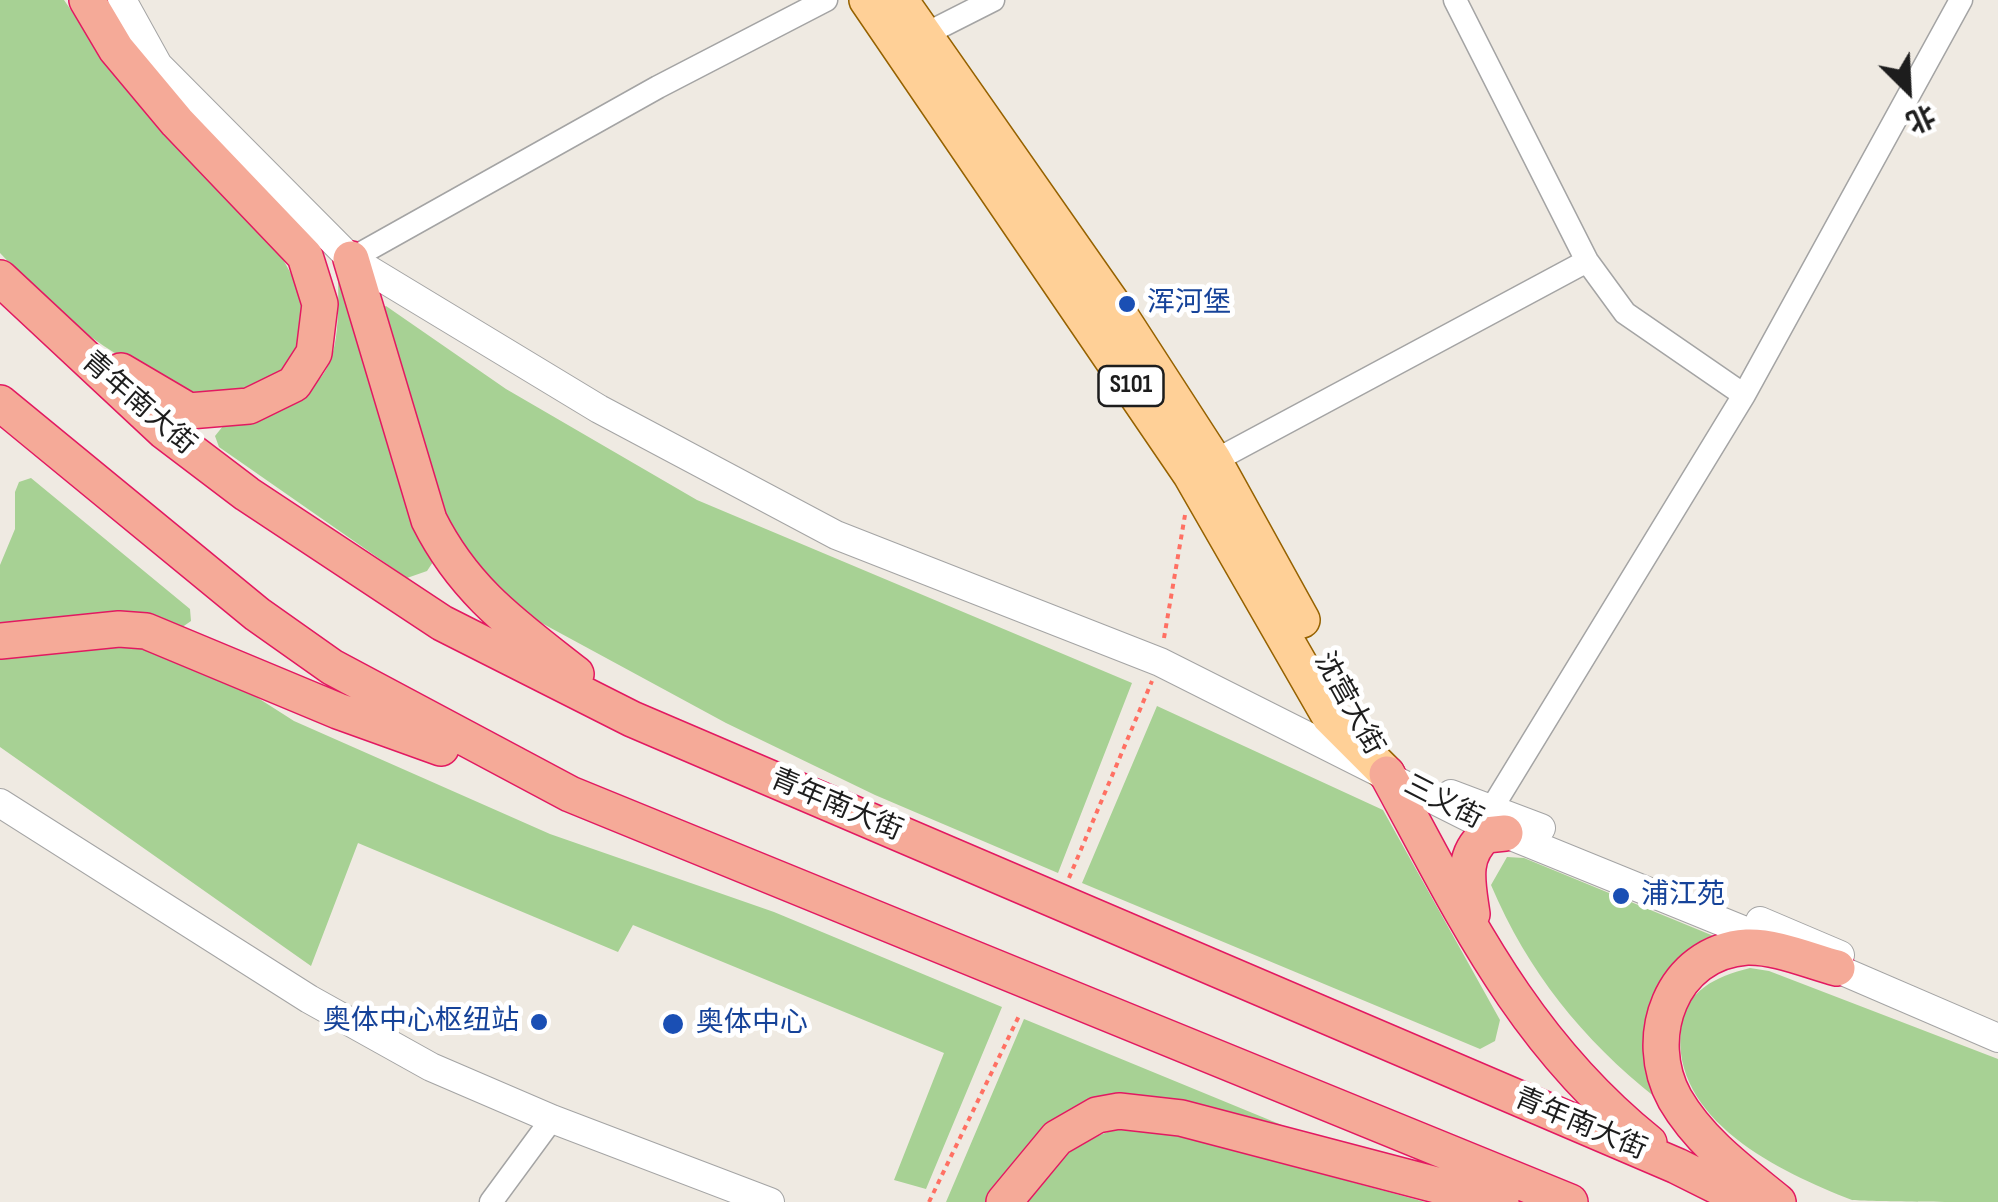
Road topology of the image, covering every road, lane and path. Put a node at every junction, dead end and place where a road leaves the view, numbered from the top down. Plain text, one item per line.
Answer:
1 (87, 0) edge
2 (122, 0) edge
3 (826, 0) edge
4 (868, 0) edge
5 (900, 0) edge
6 (993, 0) edge
7 (1455, 0) edge
8 (1961, 0) edge
9 (912, 41) junction
10 (352, 259) junction
11 (1588, 262) junction
12 (0, 278) edge
13 (59, 334) junction
14 (1744, 394) junction
15 (0, 403) edge
16 (1202, 467) junction
17 (0, 642) edge
18 (632, 718) junction
19 (1387, 774) junction
20 (570, 794) junction
21 (0, 803) edge
22 (1493, 821) junction
23 (1475, 934) junction
24 (1837, 968) junction
25 (1018, 1016) dead end
26 (1998, 1023) edge
27 (1998, 1038) edge
28 (552, 1119) junction
29 (1677, 1166) junction
30 (491, 1202) edge
31 (770, 1202) edge
32 (929, 1202) edge
33 (1004, 1202) edge
34 (1501, 1202) edge
35 (1570, 1202) edge
36 (1749, 1202) edge
37 (1778, 1202) edge

1 - 13 highway
2 - 10 street, 三义街
3 - 10 street
4 - 9 main road, 沈营大街 / S101
5 - 9 main road, 沈营大街 / S101
6 - 9 street
7 - 11 street
8 - 14 street
9 - 16 main road, 沈营大街 / S101
10 - 18 highway
10 - 19 street, 三义街
11 - 14 street
11 - 16 street
12 - 13 highway, 青年南大街
13 - 18 highway, 青年南大街
14 - 22 street
15 - 20 highway
16 - 19 main road, 沈营大街 / S101
17 - 20 highway
18 - 29 highway, 青年南大街
19 - 22 street, 三义街
19 - 23 highway
20 - 35 highway
21 - 28 street
22 - 23 highway
22 - 24 street, 三义街
22 - 26 street, 三义街
23 - 29 highway
24 - 27 street, 三义街
24 - 37 highway
25 - 32 path
28 - 30 street
28 - 31 street
29 - 36 highway, 青年南大街
33 - 34 highway

